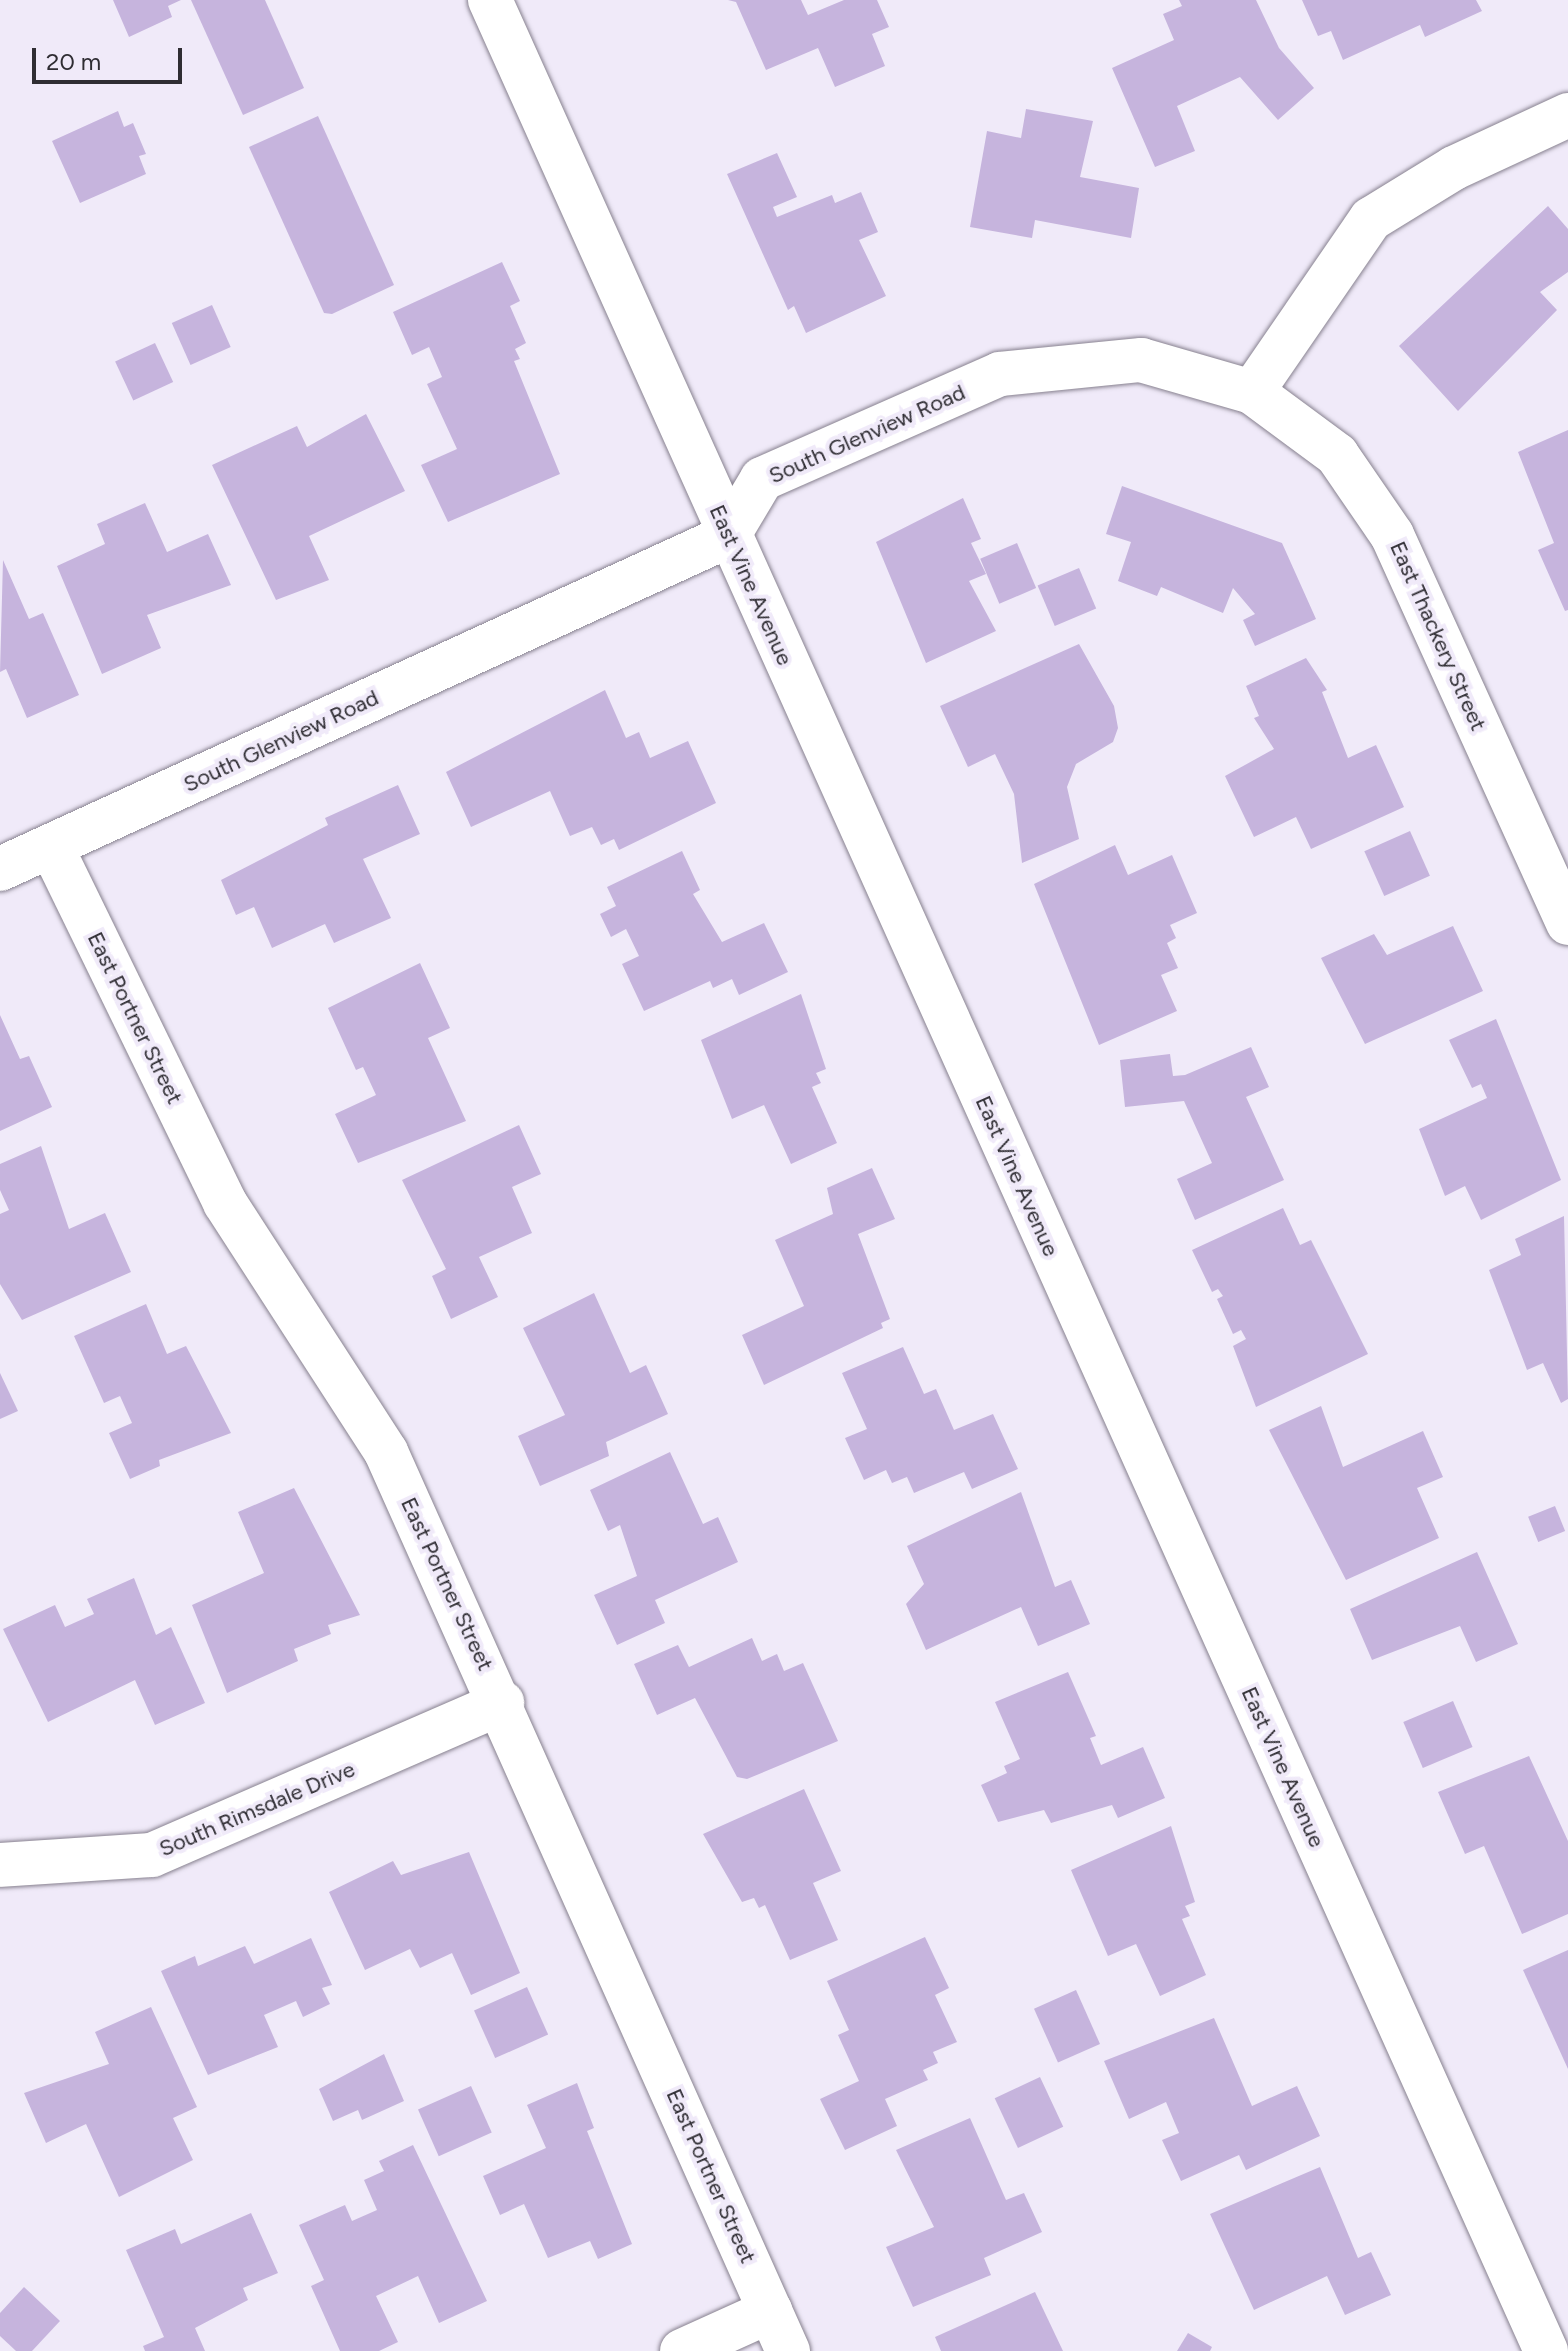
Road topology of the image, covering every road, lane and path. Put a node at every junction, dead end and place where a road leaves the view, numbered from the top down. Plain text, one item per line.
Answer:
1 (490, 0) edge
2 (1568, 115) edge
3 (1252, 392) junction
4 (728, 536) junction
5 (51, 846) junction
6 (0, 869) edge
7 (1568, 923) edge
8 (502, 1703) junction
9 (0, 1865) edge
10 (770, 2311) junction
11 (682, 2351) edge
12 (788, 2351) edge
13 (1546, 2351) edge

1 - 4 street, East Vine Avenue
2 - 3 street
3 - 4 street, South Glenview Road
3 - 7 street, East Thackery Street
4 - 5 street, South Glenview Road
4 - 13 street, East Vine Avenue
5 - 6 street, South Glenview Road
5 - 8 street, East Portner Street
8 - 9 street, South Rimsdale Drive
8 - 10 street, East Portner Street
10 - 11 street
10 - 12 street, East Portner Street

